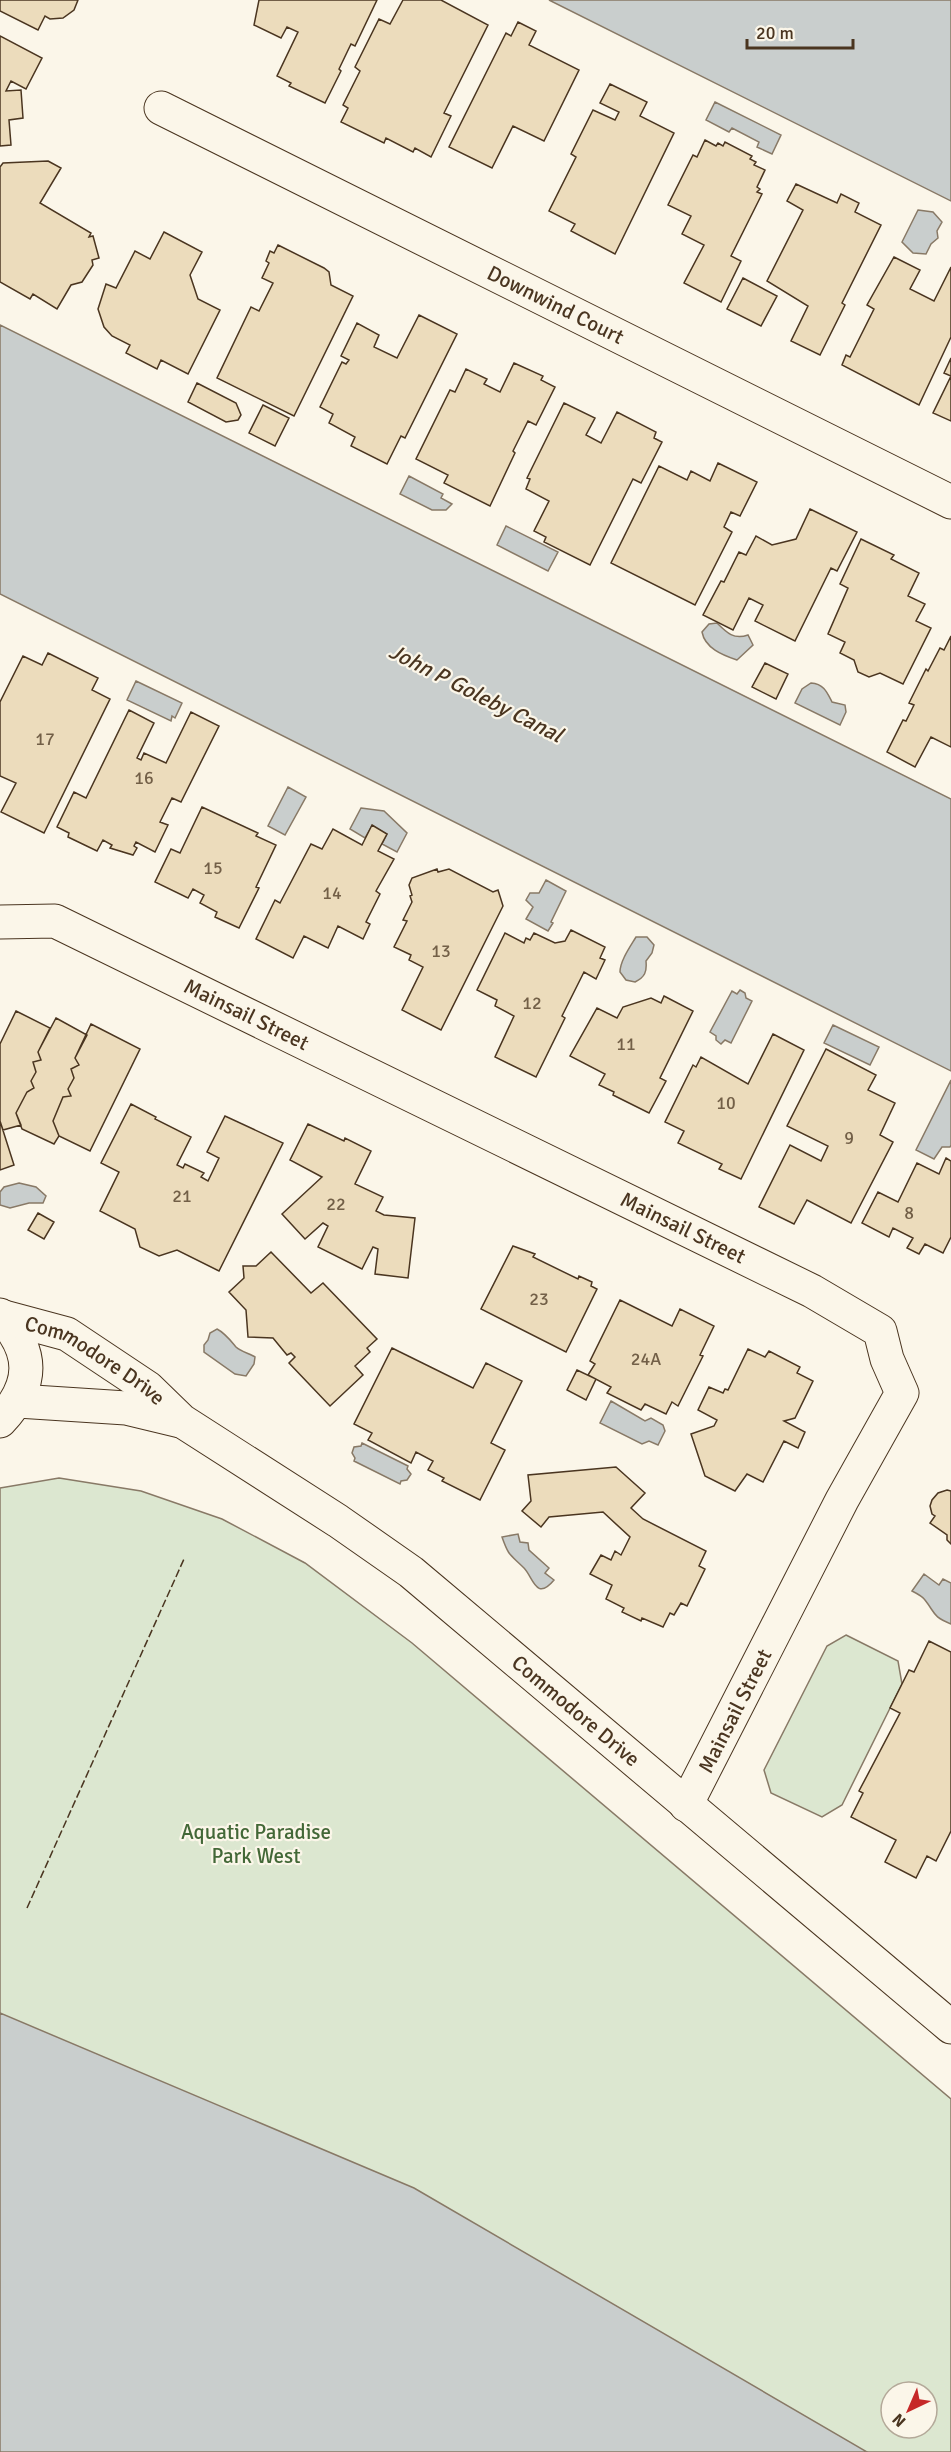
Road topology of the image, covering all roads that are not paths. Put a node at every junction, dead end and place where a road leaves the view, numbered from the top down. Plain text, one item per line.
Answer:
1 (161, 108) dead end
2 (951, 502) edge
3 (0, 922) edge
4 (0, 1315) edge
5 (9, 1411) edge
6 (182, 1421) junction
7 (687, 1805) junction
8 (951, 2027) edge

1 - 2 street, Downwind Court
3 - 7 street, Mainsail Street
4 - 5 street
4 - 6 street, Commodore Drive
5 - 6 street, Commodore Drive
6 - 7 street, Commodore Drive
7 - 8 street, Commodore Drive

